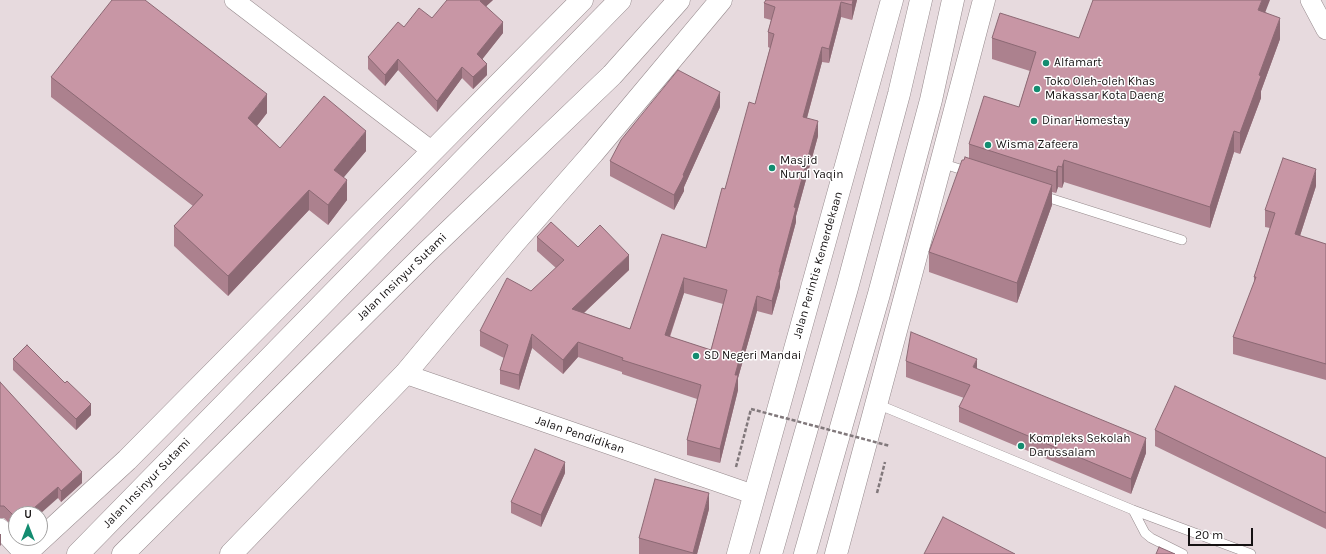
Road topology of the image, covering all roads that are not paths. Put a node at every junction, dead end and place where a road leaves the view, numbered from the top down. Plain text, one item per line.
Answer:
1 (234, 0) edge
2 (582, 0) edge
3 (620, 0) edge
4 (679, 0) edge
5 (721, 0) edge
6 (892, 0) edge
7 (921, 0) edge
8 (953, 0) edge
9 (984, 0) edge
10 (1310, 0) edge
11 (1326, 30) edge
12 (432, 150) junction
13 (941, 163) junction
14 (979, 175) edge
15 (1032, 192) edge
16 (1182, 240) dead end
17 (405, 374) junction
18 (877, 404) junction
19 (755, 495) junction
20 (1133, 510) junction
21 (0, 528) edge
22 (24, 554) edge
23 (78, 554) edge
24 (123, 554) edge
25 (231, 554) edge
26 (738, 554) edge
27 (771, 554) edge
28 (804, 554) edge
29 (836, 554) edge
30 (1183, 554) edge
31 (1251, 554) edge

1 - 12 street
2 - 12 main road
3 - 23 main road, Jalan Insinyur Sutami
4 - 24 main road, Jalan Insinyur Sutami
5 - 17 main road
6 - 19 main road, Jalan Perintis Kemerdekaan
7 - 27 main road
8 - 28 main road
9 - 13 main road
10 - 11 street
12 - 22 main road
13 - 14 lane
13 - 18 main road
15 - 16 lane
17 - 19 street, Jalan Pendidikan
17 - 25 main road
18 - 20 lane
18 - 29 main road
19 - 26 main road, Jalan Perintis Kemerdekaan
20 - 30 lane
20 - 31 lane
21 - 22 street

